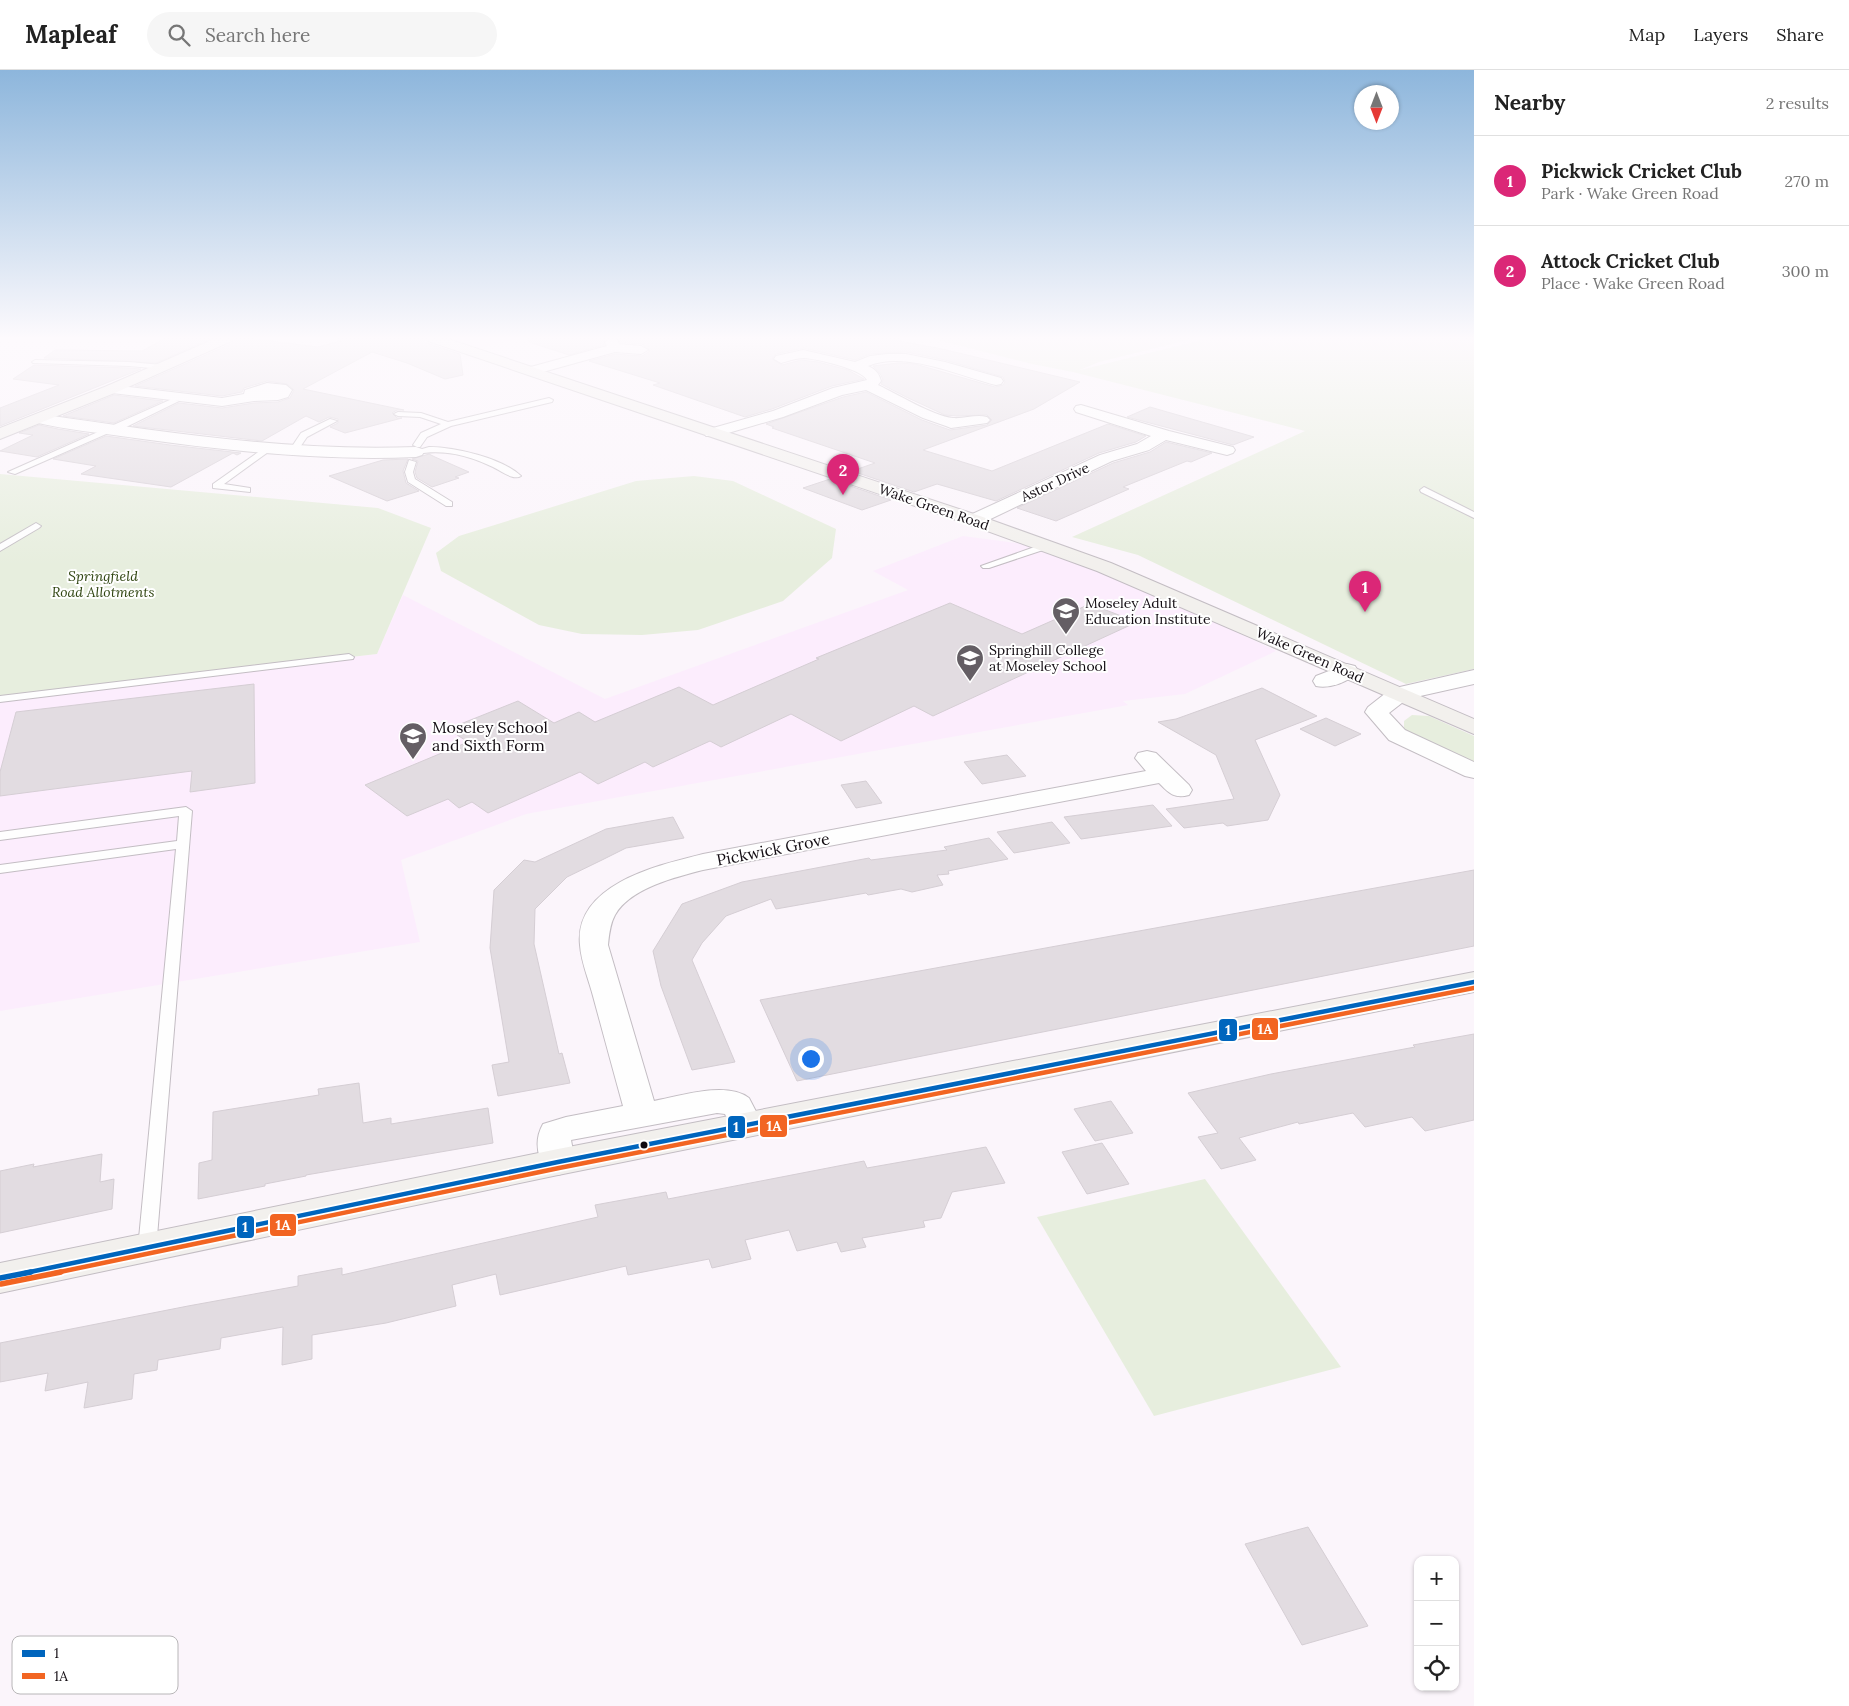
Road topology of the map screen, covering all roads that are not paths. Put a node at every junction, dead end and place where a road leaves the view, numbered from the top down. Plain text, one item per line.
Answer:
1 (53, 413) edge
2 (148, 413) edge
3 (493, 413) edge
4 (654, 413) edge
5 (780, 413) edge
6 (925, 413) edge
7 (1093, 413) edge
8 (398, 414) dead end
9 (39, 419) junction
10 (982, 420) dead end
11 (333, 421) dead end
12 (448, 424) junction
13 (113, 429) junction
14 (712, 433) junction
15 (0, 434) edge
16 (1164, 435) junction
17 (267, 450) junction
18 (1227, 450) dead end
19 (293, 451) junction
20 (415, 453) junction
21 (12, 472) dead end
22 (516, 476) dead end
23 (247, 490) dead end
24 (1424, 490) dead end
25 (449, 504) dead end
26 (1474, 515) edge
27 (974, 520) junction
28 (36, 526) dead end
29 (1046, 546) junction
30 (0, 548) edge
31 (986, 566) dead end
32 (350, 657) dead end
33 (1347, 671) junction
34 (1474, 677) edge
35 (1324, 682) dead end
36 (1399, 694) junction
37 (0, 699) edge
38 (1474, 727) edge
39 (1474, 771) edge
40 (1164, 774) dead end
41 (0, 836) edge
42 (183, 844) junction
43 (0, 870) edge
44 (1474, 982) edge
45 (642, 1115) junction
46 (746, 1125) junction
47 (558, 1162) junction
48 (147, 1248) junction
49 (0, 1278) edge

1 - 9 street
2 - 13 lane
3 - 12 lane
4 - 14 street, Wake Green Road
5 - 14 street
6 - 10 street
7 - 16 street
8 - 12 lane
9 - 13 street
9 - 15 street
11 - 19 lane
12 - 20 lane
13 - 17 street
13 - 21 lane
14 - 27 street, Wake Green Road
16 - 18 street
16 - 27 street, Astor Drive
17 - 19 street
17 - 23 lane
19 - 20 street
20 - 22 lane
20 - 25 lane
24 - 26 lane
27 - 29 street, Wake Green Road
28 - 30 lane
29 - 31 lane
29 - 33 street, Wake Green Road
32 - 37 lane
33 - 35 street
33 - 36 street, Wake Green Road
34 - 36 street
36 - 38 street, Wake Green Road
36 - 39 street
40 - 45 street, Pickwick Grove
41 - 42 lane
42 - 43 lane
42 - 48 lane
44 - 46 street
45 - 46 street
45 - 47 street
46 - 47 street
47 - 48 street
48 - 49 street

